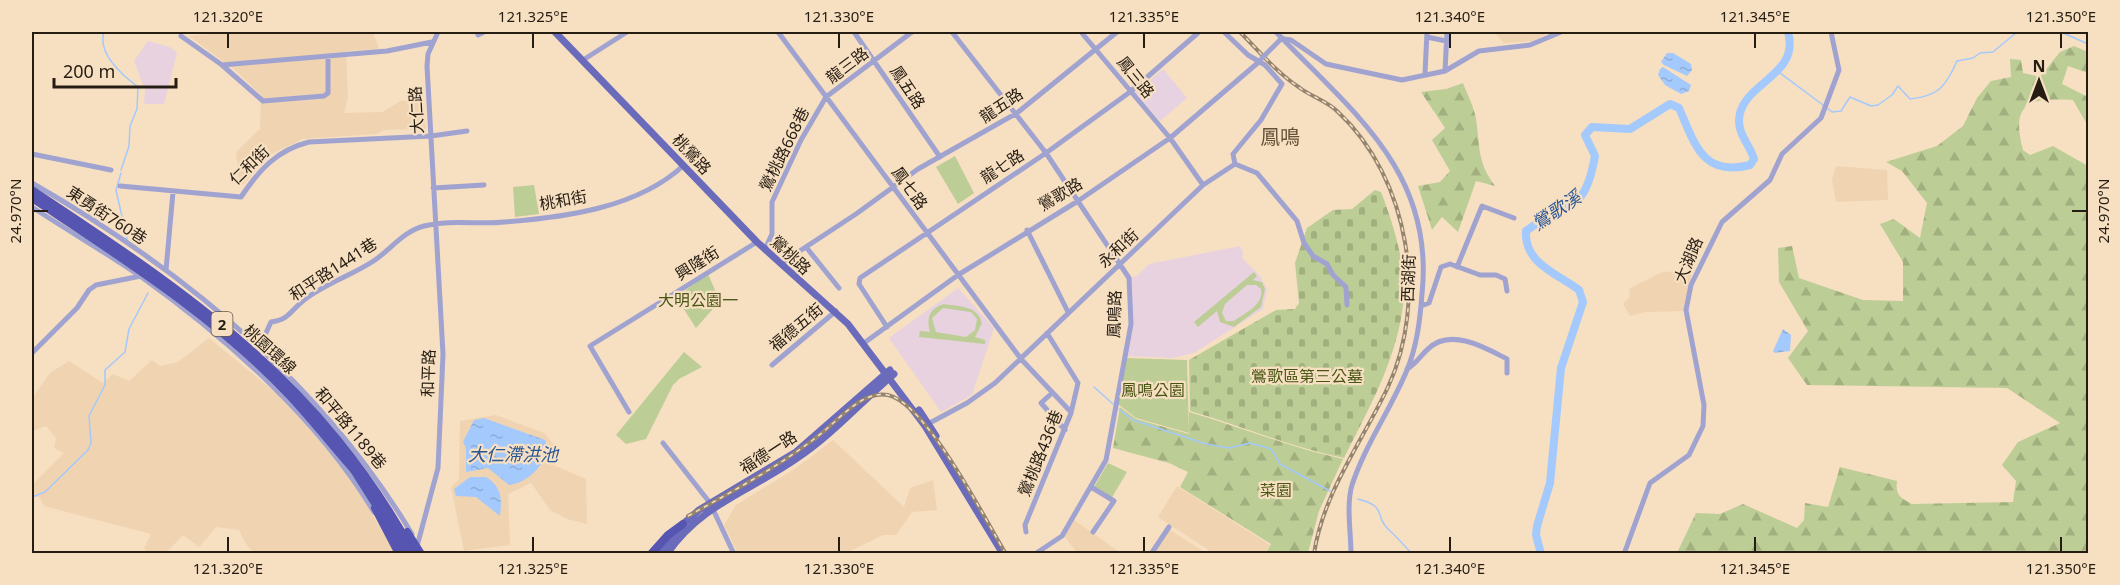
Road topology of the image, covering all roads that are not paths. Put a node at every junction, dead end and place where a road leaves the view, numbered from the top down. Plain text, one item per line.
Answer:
1 (438, 32) edge
2 (555, 32) edge
3 (627, 32) edge
4 (778, 32) edge
5 (854, 32) edge
6 (912, 32) edge
7 (952, 32) edge
8 (1081, 32) edge
9 (1117, 32) edge
10 (1199, 32) edge
11 (1224, 32) edge
12 (1276, 32) edge
13 (1447, 32) edge
14 (1561, 32) edge
15 (1831, 32) edge
16 (1427, 34) edge
17 (181, 36) dead end
18 (1282, 38) junction
19 (1446, 41) junction
20 (432, 42) junction
21 (1096, 49) junction
22 (327, 56) junction
23 (583, 60) junction
24 (874, 61) junction
25 (1262, 62) junction
26 (222, 65) junction
27 (1446, 70) junction
28 (1425, 74) junction
29 (1130, 92) junction
30 (826, 97) junction
31 (1017, 113) junction
32 (467, 131) dead end
33 (431, 136) junction
34 (1170, 138) junction
35 (1047, 153) junction
36 (32, 154) edge
37 (940, 157) junction
38 (1235, 164) junction
39 (684, 165) junction
40 (111, 170) dead end
41 (32, 185) edge
42 (484, 185) dead end
43 (1203, 185) junction
44 (120, 186) dead end
45 (892, 188) junction
46 (433, 189) junction
47 (173, 192) junction
48 (32, 198) edge
49 (1078, 201) junction
50 (32, 207) edge
51 (1514, 218) dead end
52 (436, 224) junction
53 (1027, 230) junction
54 (926, 232) junction
55 (757, 242) junction
56 (806, 247) junction
57 (766, 248) junction
58 (781, 263) junction
59 (1121, 264) junction
60 (1457, 267) junction
61 (166, 270) junction
62 (958, 275) junction
63 (139, 276) junction
64 (839, 288) dead end
65 (1507, 291) dead end
66 (1347, 305) dead end
67 (1421, 306) junction
68 (212, 307) junction
69 (836, 311) junction
70 (1068, 312) junction
71 (202, 325) junction
72 (887, 327) junction
73 (1047, 333) junction
74 (866, 342) junction
75 (259, 348) junction
76 (32, 353) edge
77 (1021, 359) junction
78 (772, 365) dead end
79 (1407, 369) junction
80 (1507, 373) dead end
81 (890, 374) junction
82 (1052, 393) junction
83 (1069, 411) dead end
84 (629, 412) dead end
85 (927, 425) junction
86 (1065, 430) junction
87 (663, 443) dead end
88 (354, 470) junction
89 (1091, 487) junction
90 (380, 494) junction
91 (711, 505) junction
92 (683, 524) junction
93 (1170, 527) dead end
94 (1026, 532) dead end
95 (1093, 532) dead end
96 (420, 549) edge
97 (399, 554) edge
98 (407, 554) edge
99 (414, 554) edge
100 (651, 554) edge
101 (659, 554) edge
102 (667, 554) edge
103 (734, 554) edge
104 (1003, 554) edge
105 (1007, 554) edge
106 (1035, 554) edge
107 (1151, 554) edge
108 (1352, 554) edge
109 (1624, 554) edge

1 - 20 street, 大仁路
2 - 23 main road, 桃鶯路
3 - 23 street
4 - 30 street, 鳳七路
5 - 24 street, 鳳五路
6 - 24 street, 龍三路
7 - 31 street, 鳳鳴路
8 - 21 street, 鳳三路
9 - 21 street, 龍五路
10 - 29 street, 龍七路
11 - 25 street
12 - 18 street
13 - 19 street
14 - 27 street
15 - 109 street, 大湖路
16 - 19 street
16 - 28 street
17 - 26 street
18 - 25 street, 鶯歌路, bridge
18 - 28 street
18 - 67 street, 西湖街
19 - 27 street
20 - 22 street
20 - 33 street, 大仁路
21 - 29 street, 鳳三路
21 - 31 street, 龍五路
22 - 26 street
22 - 26 street
23 - 39 main road, 桃鶯路
24 - 30 street, 龍三路
24 - 37 street, 鳳五路
25 - 34 street, 鶯歌路
25 - 38 street
27 - 28 street
29 - 34 street, 鳳三路
29 - 35 street, 龍七路
30 - 45 street, 鳳七路
30 - 57 street, 鶯桃路668巷
31 - 35 street, 鳳鳴路
31 - 37 street, 龍五路
32 - 33 street
33 - 46 street, 大仁路
33 - 47 street, 仁和街
34 - 43 street, 鳳三路
34 - 49 street, 鶯歌路
35 - 49 street, 鳳鳴路
35 - 54 street, 龍七路
36 - 40 street
37 - 45 street, 龍五路
38 - 43 street, 永和街
38 - 66 street
39 - 52 street, 桃和街
39 - 55 main road, 桃鶯路
41 - 61 street, 東勇街760巷
41 - 90 highway, 桃園環線 / 2, bridge
42 - 46 street
43 - 59 street, 永和街
44 - 47 street, 仁和街
45 - 54 street, 鳳七路
45 - 56 street, 龍五路
46 - 52 street, 和平路
47 - 61 street
48 - 88 highway, 桃園環線 / 2, bridge
49 - 53 street, 鶯歌路
49 - 59 street, 鳳鳴路
50 - 63 street, 和平路1189巷
51 - 60 street
52 - 75 street, 和平路1441巷
52 - 96 street, 和平路
53 - 62 street, 鶯歌路
53 - 70 street
54 - 62 street, 鳳七路
54 - 72 street, 龍七路
55 - 57 main road, 鶯桃路
55 - 84 street, 興隆街
56 - 58 street, 龍五路
56 - 64 street
57 - 58 main road, 鶯桃路
58 - 69 main road, 鶯桃路
59 - 70 street, 永和街
59 - 89 street, 鳳鳴路
60 - 65 street
60 - 67 street
61 - 63 street
61 - 68 street, 和平路1189巷
62 - 72 street, 鶯歌路
62 - 77 street, 鳳七路
63 - 71 street, 和平路1189巷
63 - 76 street
67 - 79 street, 西湖街
68 - 71 street
68 - 75 street, 和平路1189巷
69 - 74 main road, 鶯桃路
69 - 78 street, 福德五街
70 - 73 street, 永和街
71 - 97 street, 和平路1189巷
72 - 74 street, 鶯歌路
73 - 77 street, 永和街
73 - 86 street, 鶯桃路436巷
74 - 81 main road, 鶯桃路
75 - 96 street, 和平路1189巷
77 - 82 street, 鳳七路
77 - 85 street, 永和街
79 - 80 street
79 - 108 street, 西湖街
81 - 85 main road, 鶯桃路
81 - 91 main road, 福德一路
82 - 83 street, 鳳七路
82 - 86 street
85 - 104 main road, 鶯桃路
85 - 105 main road, 鶯桃路
86 - 94 street, 鶯桃路436巷
87 - 91 street
88 - 97 highway
88 - 98 highway, 桃園環線 / 2
89 - 95 street
89 - 106 street, 鳳鳴路
90 - 96 highway, bridge
90 - 99 highway, 桃園環線 / 2, bridge
91 - 92 main road, 福德一路
91 - 102 main road, 福德一路
91 - 103 street
92 - 100 highway
92 - 101 main road, 福德一路
93 - 107 street
96 - 99 street, 和平路

